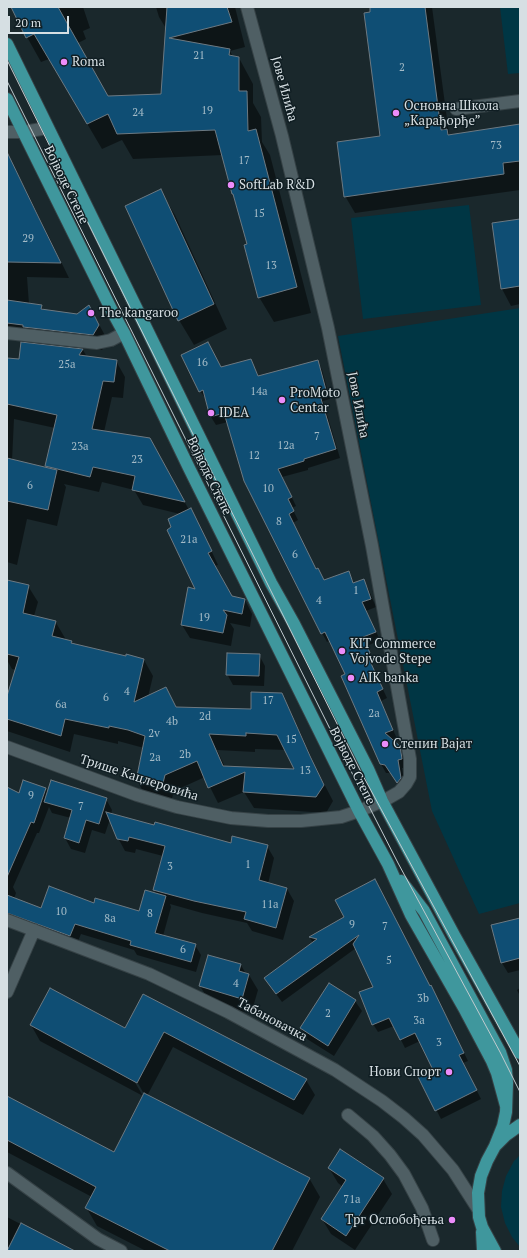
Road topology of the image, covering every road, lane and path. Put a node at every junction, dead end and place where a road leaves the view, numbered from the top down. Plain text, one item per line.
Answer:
1 (247, 7) edge
2 (7, 44) edge
3 (7, 99) edge
4 (520, 101) edge
5 (456, 109) dead end
6 (47, 128) junction
7 (7, 132) edge
8 (24, 132) junction
9 (7, 333) edge
10 (124, 333) junction
11 (7, 747) edge
12 (382, 801) junction
13 (359, 811) junction
14 (8, 923) edge
15 (34, 930) junction
16 (7, 992) edge
17 (520, 1053) edge
18 (348, 1115) dead end
19 (520, 1125) edge
20 (495, 1146) junction
21 (7, 1173) edge
22 (478, 1209) junction
23 (482, 1227) junction
24 (433, 1240) dead end
25 (121, 1251) edge
26 (483, 1251) edge
27 (494, 1251) edge

1 - 12 street, Јове Илића
2 - 6 main road, Војводе Степе
3 - 8 main road, Војводе Степе
4 - 5 street
6 - 8 street
6 - 12 main road, Војводе Степе
7 - 8 street
8 - 10 main road, Војводе Степе
9 - 10 street
10 - 13 main road, Војводе Степе
11 - 13 street, Трише Кацлеровића
12 - 13 street, Трише Кацлеровића
12 - 17 main road, Војводе Степе
13 - 20 main road, Војводе Степе
14 - 15 street, Табановачка
15 - 16 street
15 - 22 street, Табановачка
18 - 24 street
19 - 20 main road
20 - 22 main road
21 - 25 street
22 - 23 main road
23 - 26 main road
23 - 27 main road

